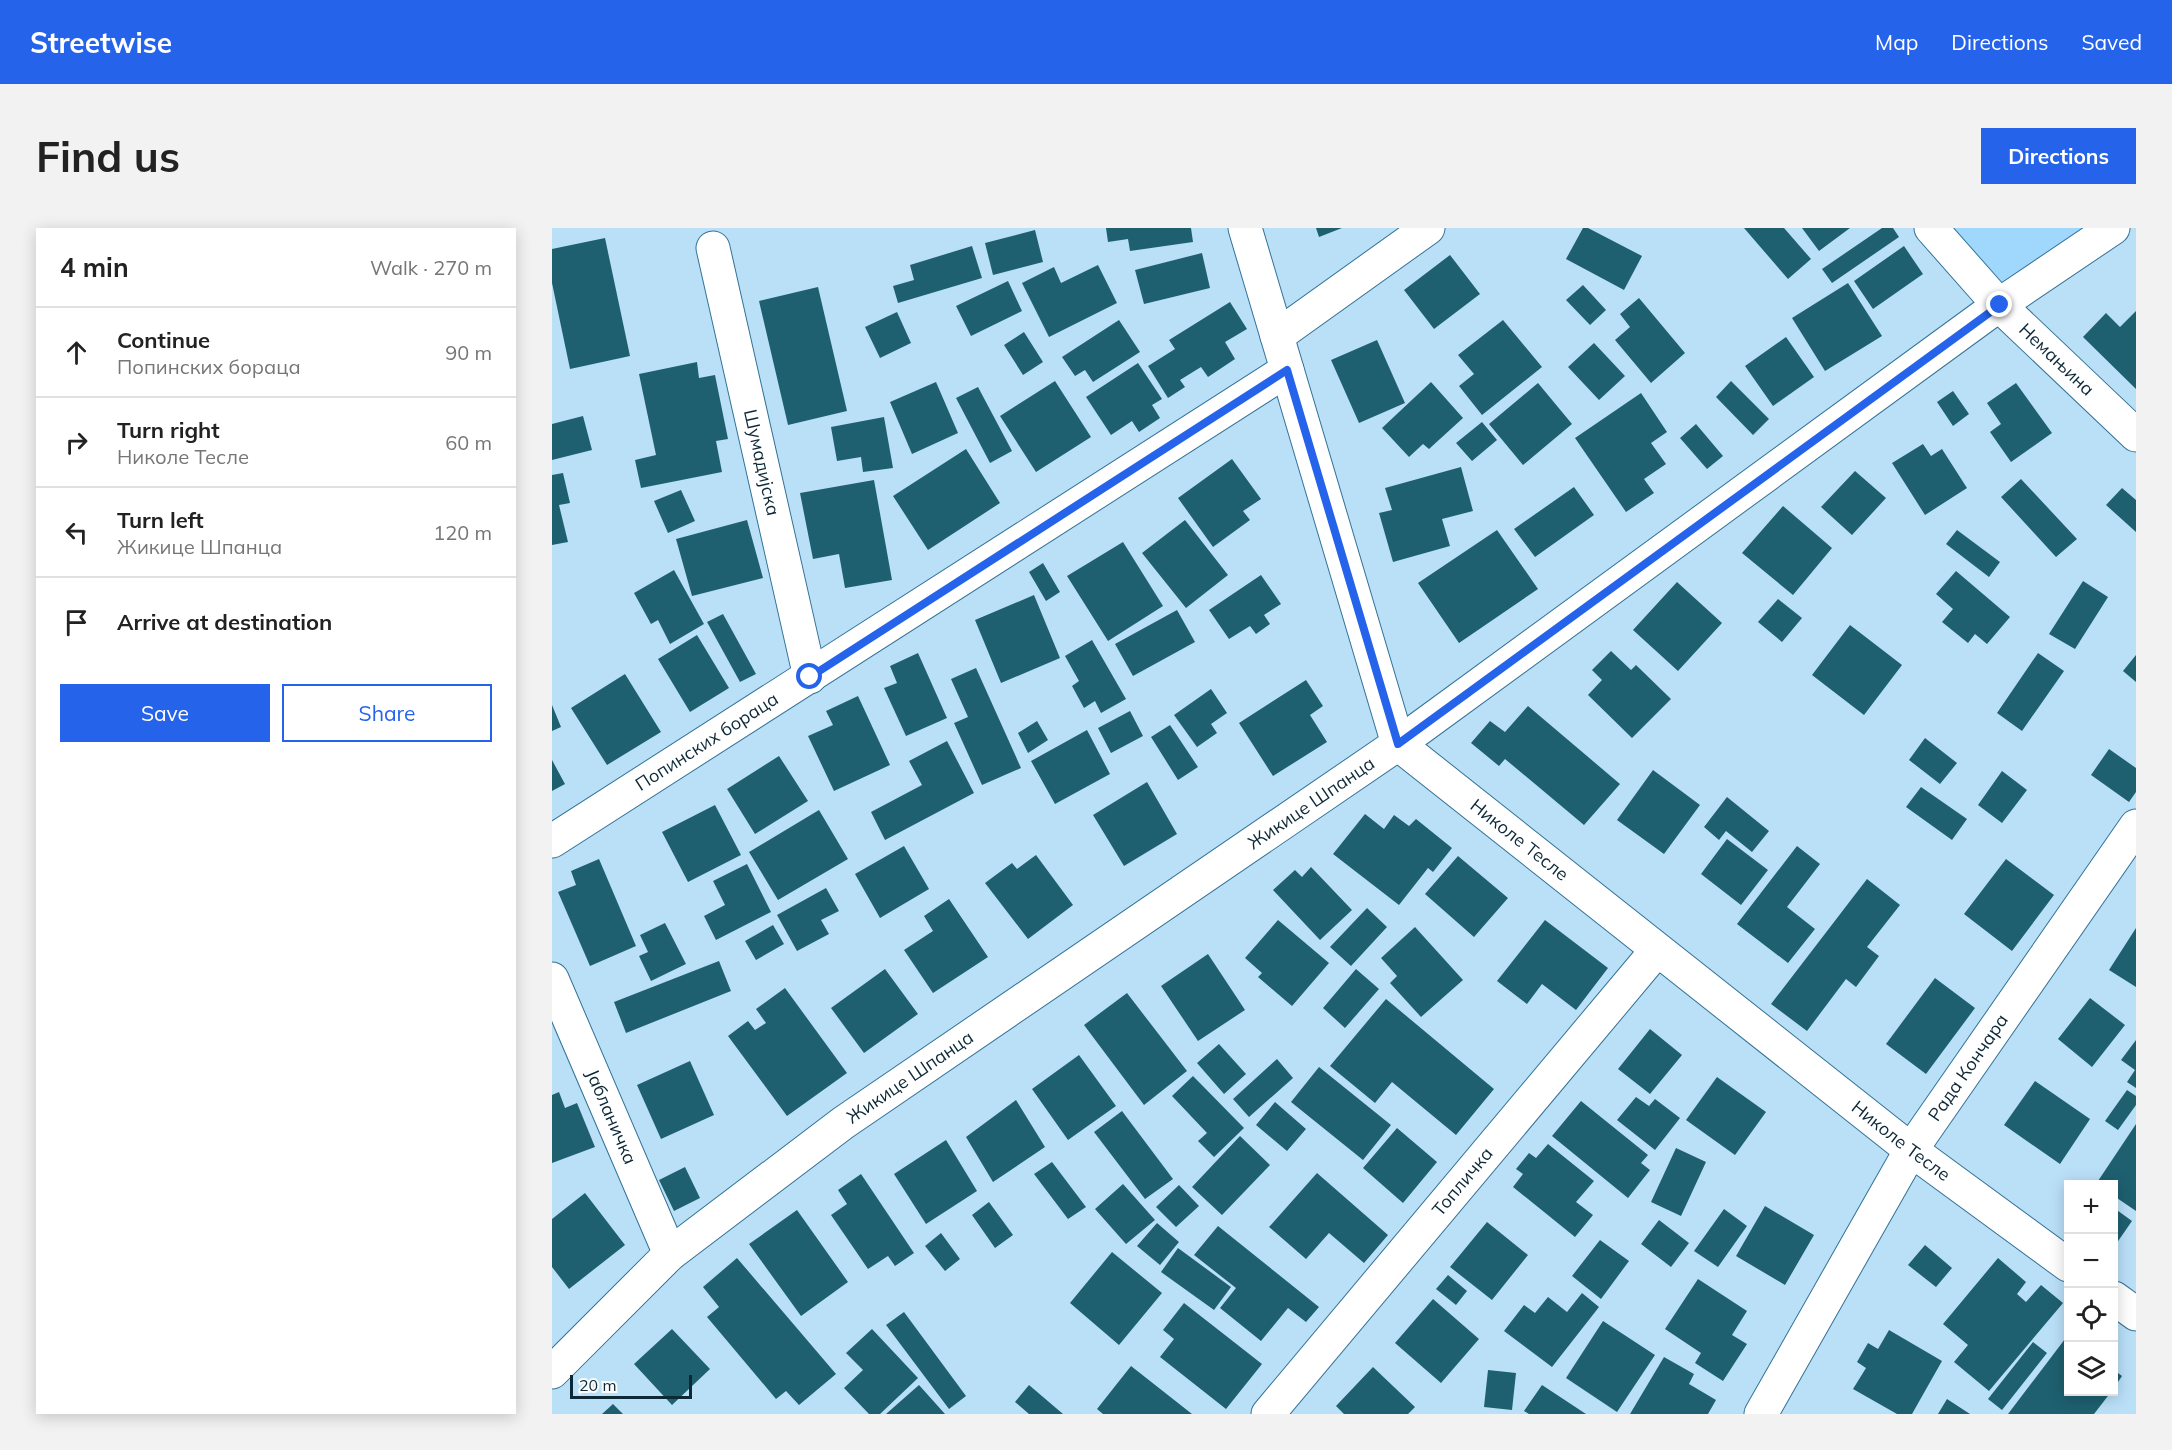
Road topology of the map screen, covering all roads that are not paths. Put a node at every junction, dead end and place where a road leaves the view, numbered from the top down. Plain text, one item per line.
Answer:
1 (1245, 228) edge
2 (1428, 228) edge
3 (1931, 228) edge
4 (2113, 228) edge
5 (713, 248) dead end
6 (2000, 305) junction
7 (1277, 336) junction
8 (1287, 370) junction
9 (2136, 435) edge
10 (810, 677) junction
11 (1398, 744) junction
12 (2136, 826) edge
13 (552, 841) edge
14 (1657, 950) junction
15 (552, 979) edge
16 (1911, 1150) junction
17 (670, 1254) junction
18 (2064, 1262) edge
19 (2118, 1301) edge
20 (2136, 1314) edge
21 (552, 1372) edge
22 (1268, 1414) edge
23 (1761, 1414) edge

1 - 7 street
2 - 7 street
3 - 6 street, Немањина
4 - 6 street, Жикице Шпанца
5 - 10 street, Шумадијска
6 - 9 street, Немањина
6 - 11 street, Жикице Шпанца
7 - 8 street
8 - 10 street, Попинских бораца
8 - 11 street
10 - 13 street, Попинских бораца
11 - 14 street, Николе Тесле
11 - 17 street, Жикице Шпанца
12 - 16 street, Рада Кончара
14 - 16 street, Николе Тесле
14 - 22 street, Топличка
15 - 17 street, Јабланичка
16 - 18 street, Николе Тесле
16 - 23 street, Рада Кончара
17 - 21 street, Жикице Шпанца
19 - 20 street

